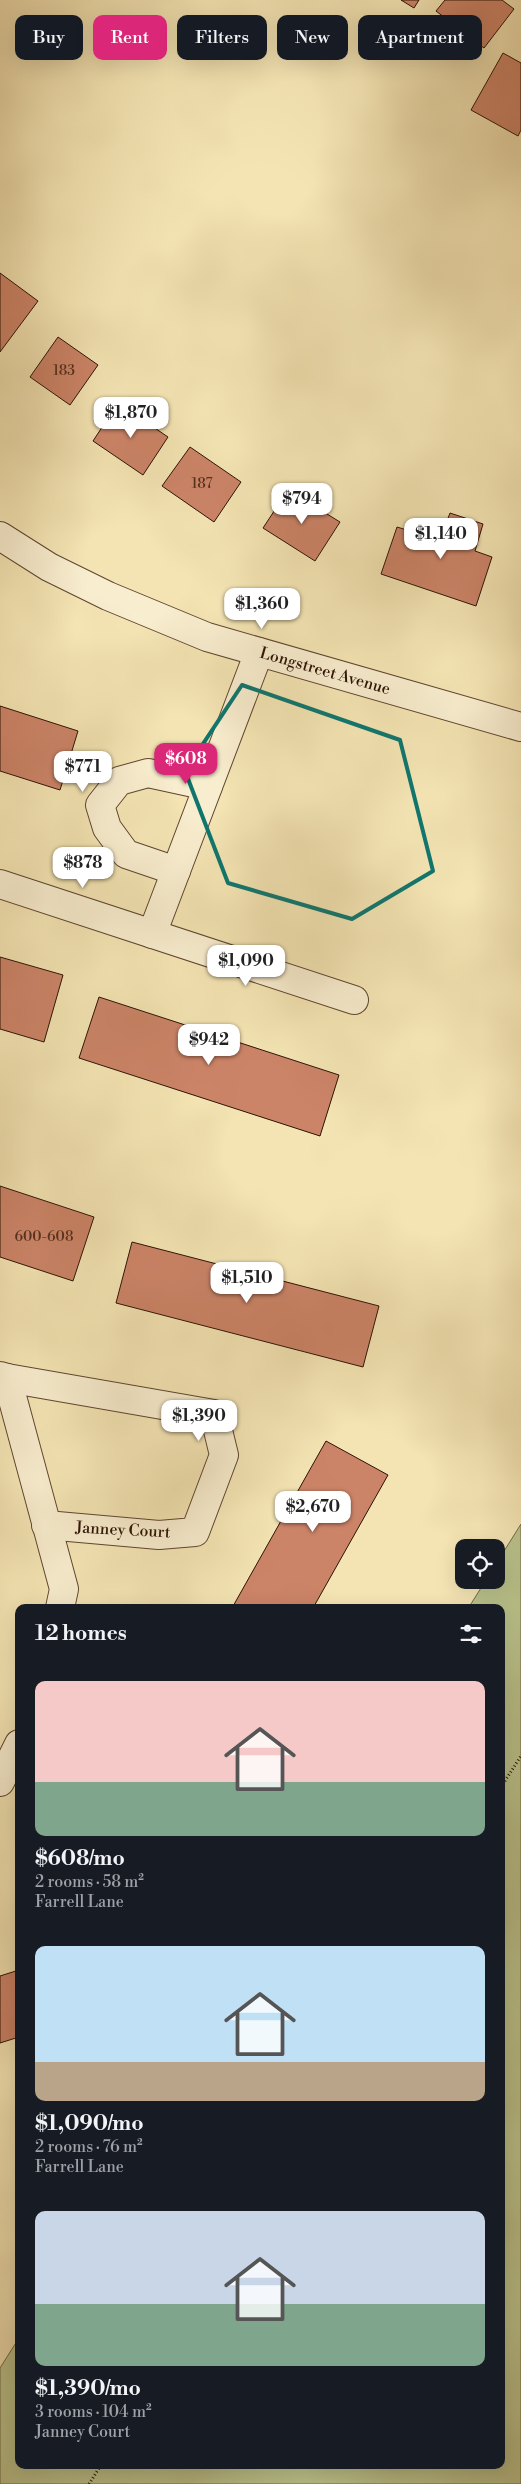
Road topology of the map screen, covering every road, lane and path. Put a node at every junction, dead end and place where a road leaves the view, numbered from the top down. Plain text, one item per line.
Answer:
1 (0, 536) edge
2 (259, 652) junction
3 (521, 727) edge
4 (208, 786) junction
5 (176, 871) junction
6 (0, 884) edge
7 (152, 934) junction
8 (354, 1000) dead end
9 (3, 1377) edge
10 (46, 1525) junction
11 (61, 1604) edge
12 (15, 1752) edge
13 (521, 1756) edge
14 (505, 1781) edge
15 (0, 1782) edge
16 (98, 2469) edge
17 (89, 2484) edge

1 - 2 street, Longstreet Avenue
2 - 3 street, Longstreet Avenue
2 - 4 street
4 - 5 street
4 - 5 street
5 - 7 street
6 - 7 street
7 - 8 street
9 - 10 street
9 - 10 street, Janney Court
10 - 11 street
12 - 15 street
13 - 14 path
16 - 17 path

